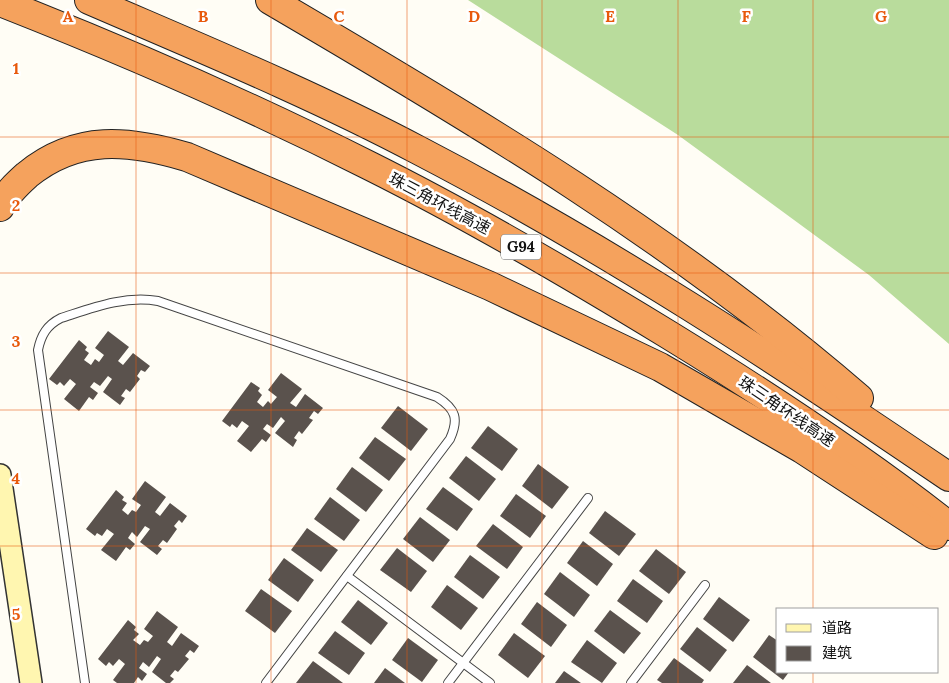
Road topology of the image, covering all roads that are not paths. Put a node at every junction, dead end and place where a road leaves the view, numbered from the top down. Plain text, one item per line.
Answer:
1 (90, 0) edge
2 (270, 0) edge
3 (0, 2) edge
4 (0, 207) edge
5 (0, 474) edge
6 (949, 477) edge
7 (588, 498) dead end
8 (949, 526) edge
9 (949, 545) edge
10 (347, 576) junction
11 (705, 585) dead end
12 (464, 663) junction
13 (31, 683) edge
14 (84, 683) edge
15 (266, 683) edge
16 (448, 683) edge
17 (490, 683) edge
18 (631, 683) edge

1 - 6 highway, G94
2 - 6 highway
3 - 8 highway, 珠三角环线高速 / G94
4 - 9 highway
5 - 13 main road
7 - 12 lane
10 - 12 lane
10 - 14 lane
10 - 15 lane
11 - 18 lane
12 - 16 lane
12 - 17 lane

